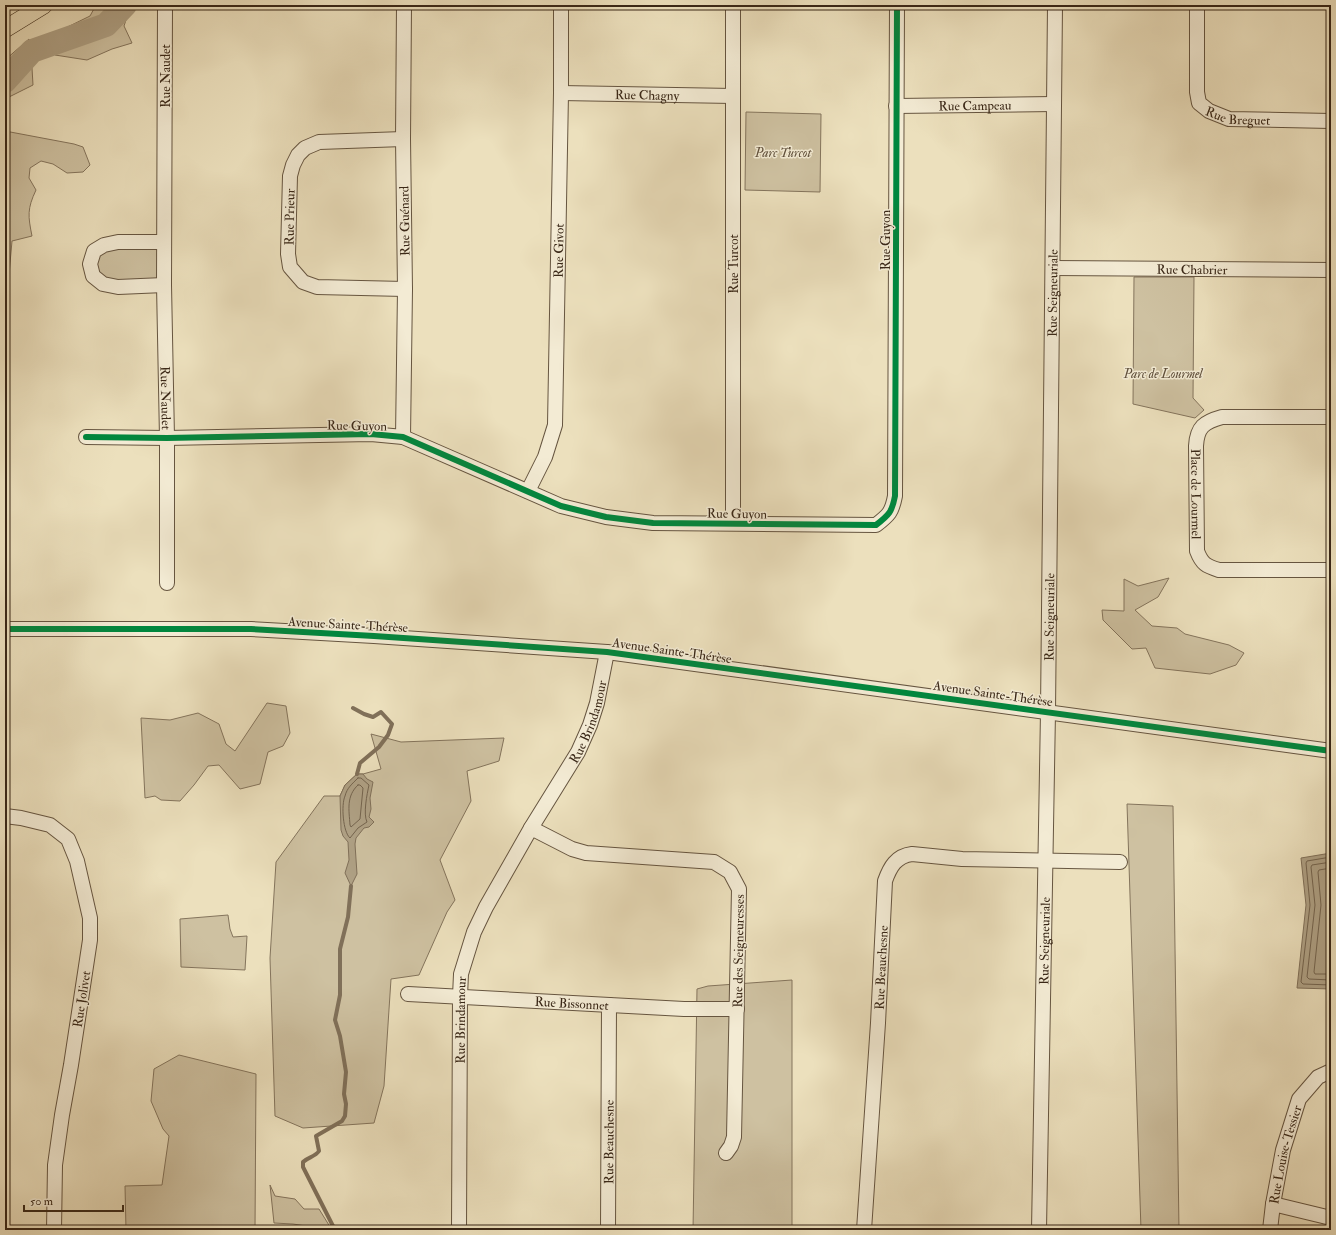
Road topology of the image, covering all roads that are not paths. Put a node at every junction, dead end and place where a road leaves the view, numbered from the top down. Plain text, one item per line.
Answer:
1 (44, 5) edge
2 (165, 5) edge
3 (404, 5) edge
4 (561, 5) edge
5 (733, 5) edge
6 (897, 5) edge
7 (1055, 5) edge
8 (1197, 5) edge
9 (5, 29) edge
10 (561, 93) junction
11 (733, 96) junction
12 (1054, 104) junction
13 (896, 106) junction
14 (1331, 121) edge
15 (403, 139) junction
16 (164, 242) junction
17 (1053, 268) junction
18 (1331, 270) edge
19 (164, 285) junction
20 (405, 289) junction
21 (1331, 417) edge
22 (86, 437) dead end
23 (403, 437) junction
24 (167, 438) junction
25 (528, 491) junction
26 (733, 523) junction
27 (1331, 570) edge
28 (166, 584) dead end
29 (5, 629) edge
30 (606, 652) junction
31 (1048, 712) junction
32 (1331, 751) edge
33 (5, 816) edge
34 (531, 828) junction
35 (1046, 861) junction
36 (1120, 862) dead end
37 (408, 994) dead end
38 (460, 996) junction
39 (609, 1005) junction
40 (737, 1009) junction
41 (1331, 1072) edge
42 (726, 1153) dead end
43 (1273, 1204) junction
44 (1331, 1218) edge
45 (54, 1230) edge
46 (460, 1230) edge
47 (608, 1230) edge
48 (864, 1230) edge
49 (1039, 1230) edge
50 (1270, 1230) edge

1 - 9 main road
2 - 16 street, Rue Naudet
3 - 15 street, Rue Guénard
4 - 10 street, Rue Givot
5 - 11 street, Rue Turcot
6 - 13 street, Rue Guyon
7 - 12 street, Rue Seigneuriale
8 - 14 street, Rue Breguet
10 - 11 street, Rue Chagny
10 - 25 street, Rue Givot
11 - 26 street, Rue Turcot
12 - 13 street, Rue Campeau
12 - 17 street, Rue Seigneuriale
13 - 26 street, Rue Guyon
15 - 20 street, Rue Guénard
15 - 20 street, Rue Prieur
16 - 19 street, Rue Naudet
16 - 19 street
17 - 18 street, Rue Chabrier
17 - 31 street, Rue Seigneuriale
19 - 24 street, Rue Naudet
20 - 23 street, Rue Guénard
21 - 27 street, Place de Lourmel
22 - 24 street, Rue Guyon
23 - 24 street, Rue Guyon
23 - 25 street, Rue Guyon
24 - 28 street, Rue Naudet
25 - 26 street, Rue Guyon
29 - 30 street, Avenue Sainte-Thérèse
30 - 31 street, Avenue Sainte-Thérèse
30 - 34 street, Rue Brindamour
31 - 32 street, Avenue Sainte-Thérèse
31 - 35 street, Rue Seigneuriale
33 - 45 street, Rue Jolivet
34 - 38 street, Rue Brindamour
34 - 40 street, Rue des Seigneuresses
35 - 36 street, Rue Beauchesne
35 - 48 street, Rue Beauchesne
35 - 49 street, Rue Seigneuriale
37 - 38 street, Rue Bissonnet
38 - 39 street, Rue Bissonnet
38 - 46 street, Rue Brindamour
39 - 40 street, Rue Bissonnet
39 - 47 street, Rue Beauchesne
40 - 42 street, Rue des Seigneuresses
41 - 43 street, Rue Louise-Tessier
43 - 44 street
43 - 50 street, Rue Louise-Tessier

